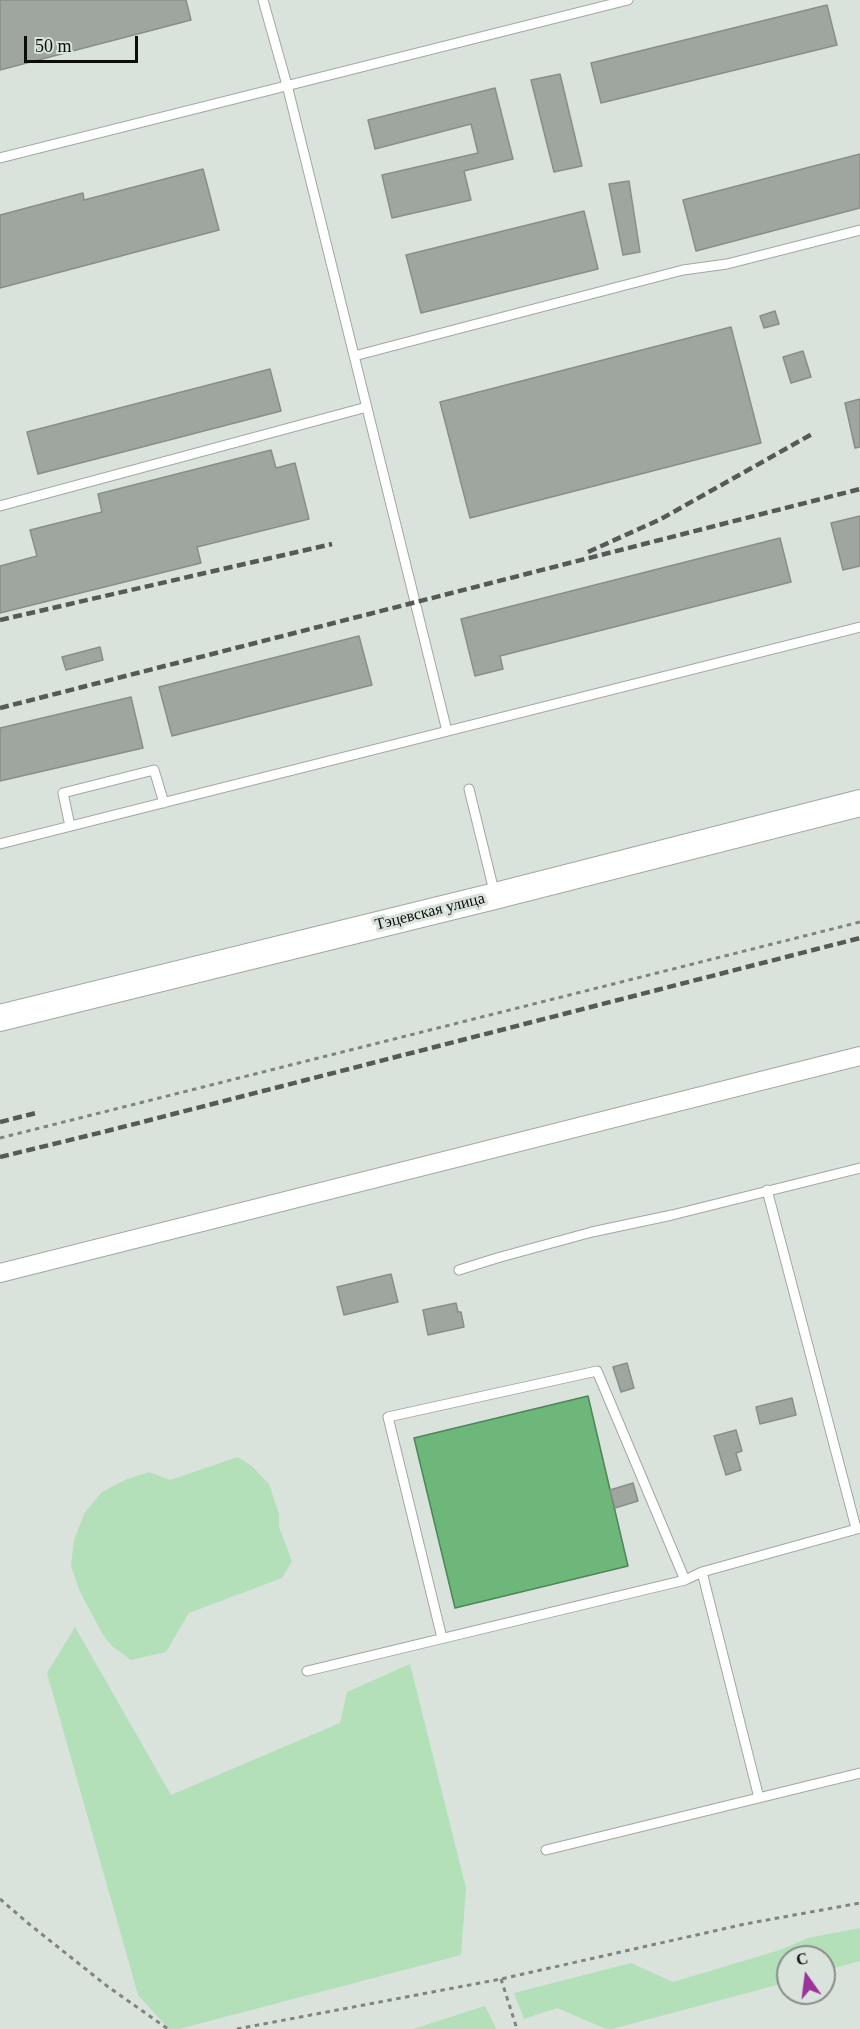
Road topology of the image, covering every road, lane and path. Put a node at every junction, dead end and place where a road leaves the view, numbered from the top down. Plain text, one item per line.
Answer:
1 (263, 0) edge
2 (628, 0) edge
3 (286, 85) junction
4 (0, 158) edge
5 (860, 231) edge
6 (354, 356) junction
7 (367, 407) junction
8 (0, 506) edge
9 (860, 627) edge
10 (447, 731) junction
11 (469, 789) dead end
12 (164, 803) junction
13 (860, 803) edge
14 (70, 826) junction
15 (0, 844) edge
16 (495, 896) junction
17 (860, 922) edge
18 (0, 1018) edge
19 (860, 1056) edge
20 (0, 1138) edge
21 (860, 1168) edge
22 (767, 1190) junction
23 (459, 1270) dead end
24 (0, 1273) edge
25 (858, 1528) edge
26 (702, 1572) junction
27 (685, 1580) junction
28 (442, 1638) junction
29 (307, 1671) dead end
30 (860, 1773) edge
31 (759, 1798) junction
32 (546, 1850) dead end
33 (0, 1899) edge
34 (860, 1902) edge
35 (501, 1979) junction
36 (168, 2029) edge
37 (237, 2029) edge
38 (517, 2029) edge

1 - 3 lane
2 - 3 lane
3 - 4 lane
3 - 6 lane
5 - 6 lane
6 - 7 lane
7 - 8 lane
7 - 10 lane
9 - 10 lane
10 - 12 lane
11 - 16 lane
12 - 14 lane
12 - 14 lane
13 - 16 street, Тэцевская улица
14 - 15 lane
16 - 18 street, Тэцевская улица
17 - 20 path
19 - 24 street
21 - 22 lane
22 - 23 lane
22 - 25 lane
25 - 26 lane
26 - 27 lane
26 - 31 lane
27 - 28 lane
27 - 28 lane
28 - 29 lane
30 - 31 lane
31 - 32 lane
33 - 36 path
34 - 35 path
35 - 37 path
35 - 38 path

